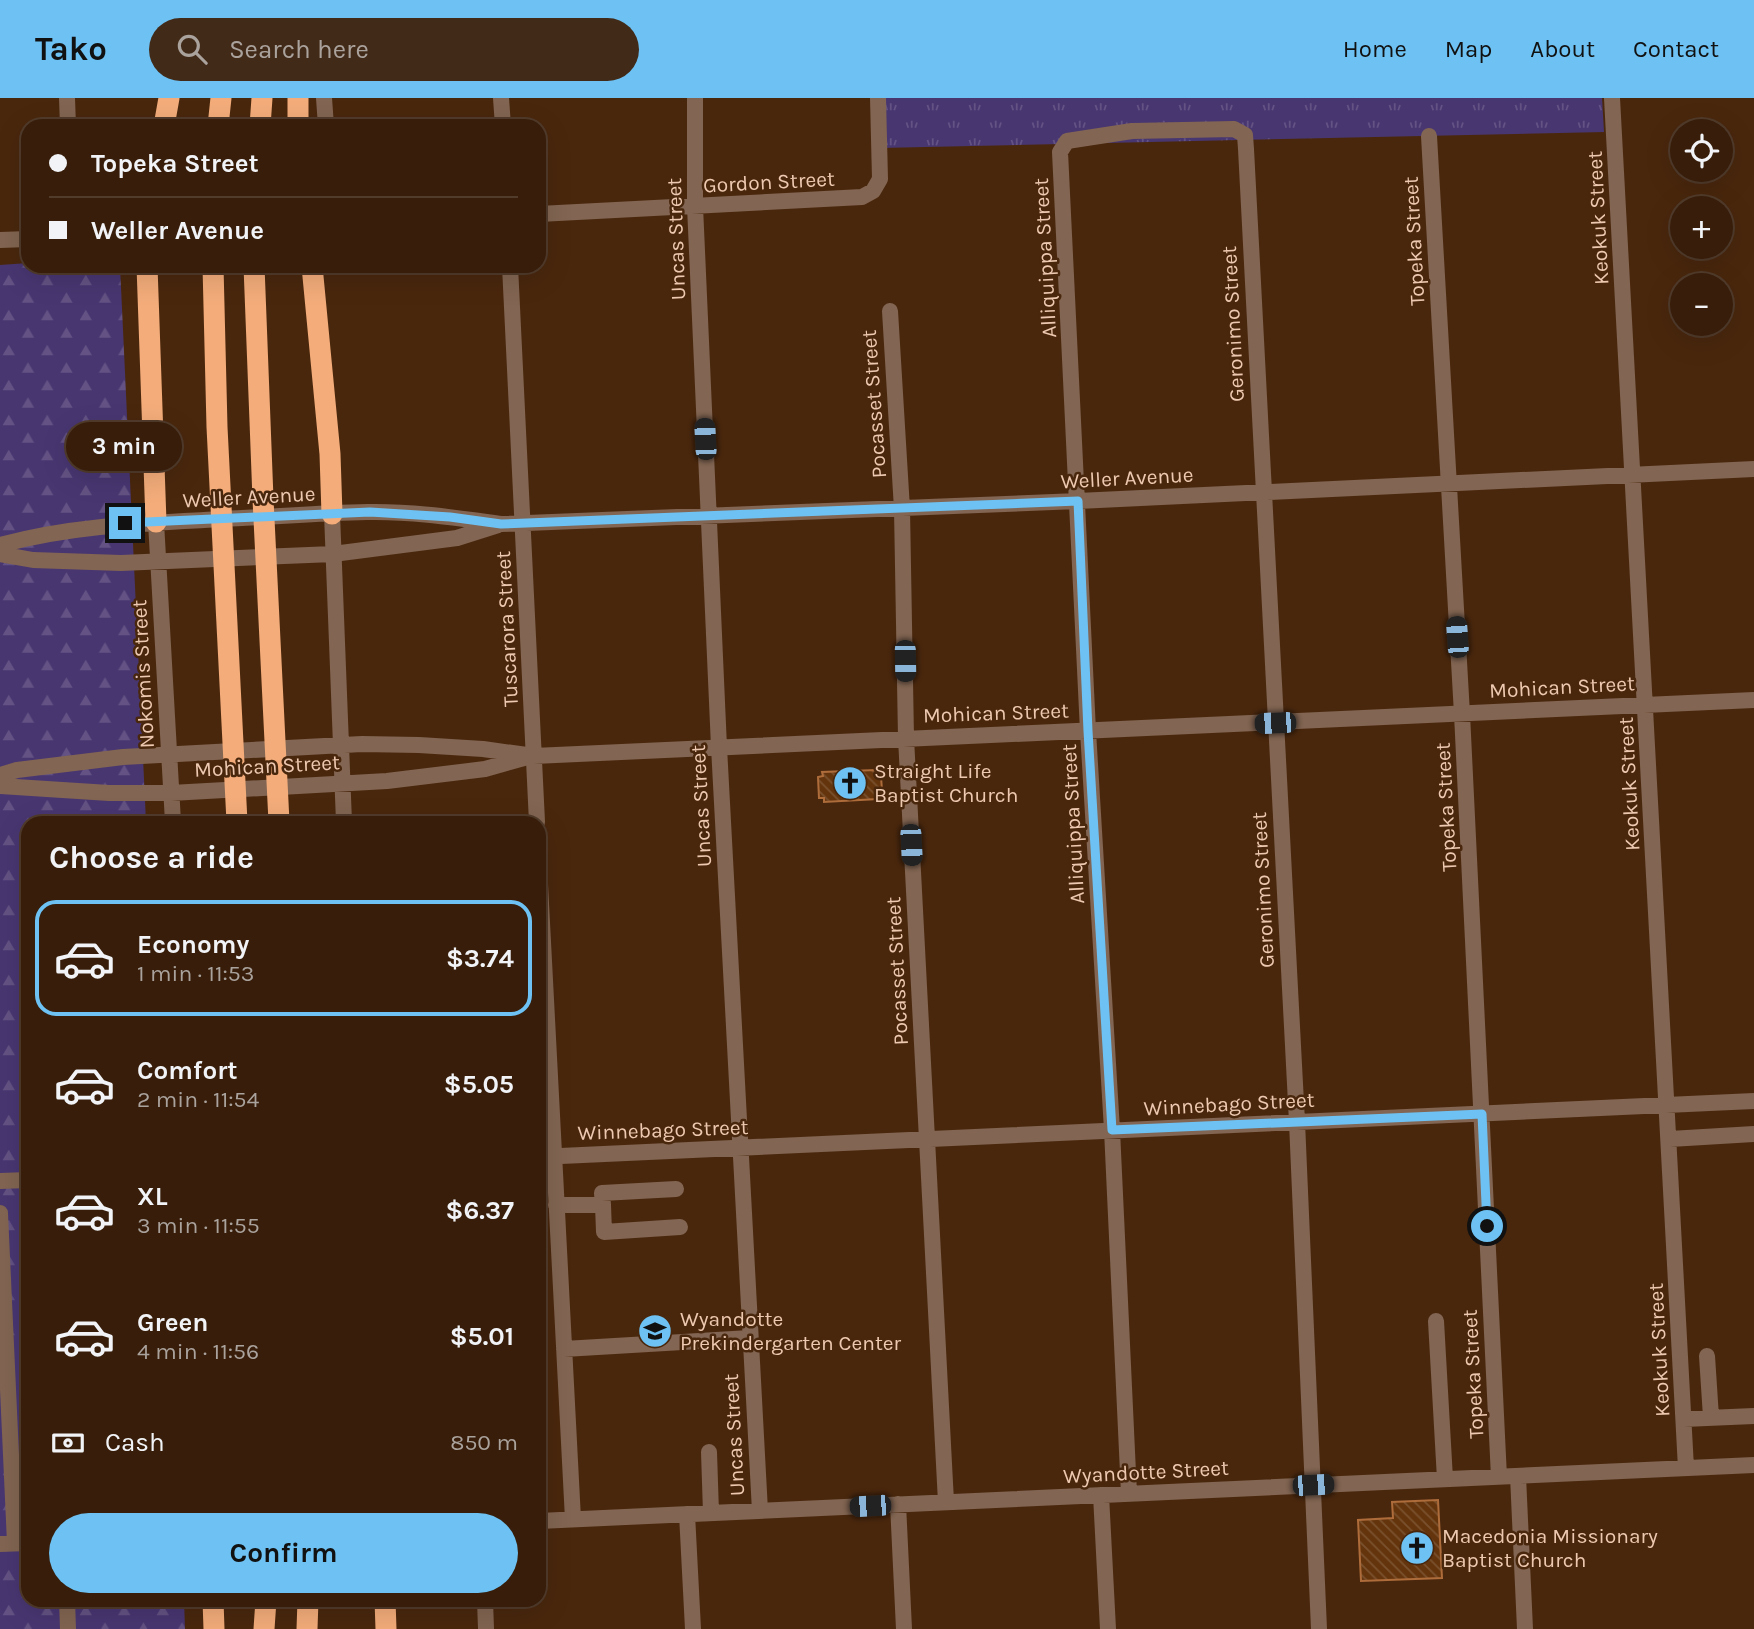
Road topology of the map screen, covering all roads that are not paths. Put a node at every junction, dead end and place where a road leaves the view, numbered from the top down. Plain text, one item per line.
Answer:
1 (67, 98) edge
2 (169, 98) edge
3 (221, 98) edge
4 (262, 98) edge
5 (298, 98) edge
6 (324, 98) edge
7 (501, 98) edge
8 (695, 98) edge
9 (878, 98) edge
10 (1612, 98) edge
11 (68, 119) edge
12 (165, 119) edge
13 (219, 119) edge
14 (260, 119) edge
15 (298, 119) edge
16 (326, 119) edge
17 (502, 119) edge
18 (1429, 136) dead end
19 (1246, 149) joint
20 (695, 206) junction
21 (546, 214) edge
22 (21, 239) edge
23 (0, 240) edge
24 (147, 273) edge
25 (213, 273) edge
26 (254, 273) edge
27 (313, 273) edge
28 (510, 273) edge
29 (890, 311) dead end
30 (1754, 469) edge
31 (1634, 474) junction
32 (1448, 485) junction
33 (1262, 492) junction
34 (1078, 501) junction
35 (902, 509) junction
36 (332, 514) junction
37 (709, 516) junction
38 (156, 522) junction
39 (523, 523) junction
40 (501, 524) junction
41 (0, 545) edge
42 (0, 554) edge
43 (333, 554) junction
44 (158, 562) junction
45 (1754, 700) edge
46 (1646, 704) junction
47 (1462, 713) junction
48 (1275, 723) junction
49 (1088, 731) junction
50 (906, 738) junction
51 (340, 745) junction
52 (719, 747) junction
53 (168, 754) junction
54 (534, 756) junction
55 (0, 775) edge
56 (341, 783) junction
57 (0, 786) edge
58 (171, 793) junction
59 (173, 816) edge
60 (237, 816) edge
61 (279, 816) edge
62 (344, 816) edge
63 (537, 816) edge
64 (1754, 1101) edge
65 (1668, 1104) junction
66 (1482, 1114) junction
67 (1297, 1122) junction
68 (1112, 1130) junction
69 (1754, 1134) edge
70 (926, 1138) junction
71 (1670, 1139) junction
72 (739, 1148) junction
73 (546, 1156) edge
74 (21, 1180) edge
75 (0, 1181) edge
76 (676, 1189) dead end
77 (556, 1205) junction
78 (603, 1205) junction
79 (0, 1213) edge
80 (680, 1227) dead end
81 (1436, 1321) dead end
82 (750, 1338) junction
83 (564, 1349) junction
84 (1707, 1356) dead end
85 (1754, 1416) edge
86 (1711, 1418) junction
87 (1684, 1419) junction
88 (709, 1452) dead end
89 (1754, 1465) edge
90 (1686, 1468) junction
91 (1518, 1476) junction
92 (1499, 1477) junction
93 (1445, 1479) junction
94 (1313, 1485) junction
95 (1129, 1494) junction
96 (1101, 1495) junction
97 (946, 1502) junction
98 (898, 1504) junction
99 (760, 1511) junction
100 (711, 1513) junction
101 (687, 1514) junction
102 (573, 1519) junction
103 (546, 1521) edge
104 (14, 1543) edge
105 (67, 1607) edge
106 (265, 1607) edge
107 (308, 1607) edge
108 (385, 1607) edge
109 (485, 1607) edge
110 (68, 1629) edge
111 (264, 1629) edge
112 (307, 1629) edge
113 (386, 1629) edge
114 (486, 1629) edge
115 (693, 1629) edge
116 (904, 1629) edge
117 (1108, 1629) edge
118 (1319, 1629) edge
119 (1525, 1629) edge

1 - 11 street
2 - 12 highway
3 - 13 highway
4 - 14 highway
5 - 15 highway
6 - 16 street
7 - 17 street
8 - 20 street, Uncas Street
9 - 20 street, Gordon Street
10 - 31 street, Keokuk Street
18 - 32 street, Topeka Street
19 - 33 street, Geronimo Street
19 - 34 street, Alliquippa Street
20 - 21 street, Gordon Street
20 - 37 street, Uncas Street
22 - 23 street
24 - 38 highway
25 - 60 highway, bridge
26 - 61 highway, bridge
27 - 36 highway
28 - 39 street, Tuscarora Street
29 - 35 street, Pocasset Street
30 - 31 street, Weller Avenue
31 - 32 street, Weller Avenue
31 - 46 street, Keokuk Street
32 - 33 street, Weller Avenue
32 - 47 street, Topeka Street
33 - 34 street, Weller Avenue
33 - 48 street, Geronimo Street
34 - 35 street, Weller Avenue
34 - 49 street, Alliquippa Street
35 - 37 street, Weller Avenue
35 - 50 street, Pocasset Street
36 - 38 street, Weller Avenue
36 - 40 street, Weller Avenue
36 - 43 street
37 - 39 street, Weller Avenue
37 - 52 street, Uncas Street
38 - 41 street, Weller Avenue
38 - 44 street, Nokomis Street
39 - 40 street, Weller Avenue
39 - 54 street, Tuscarora Street
40 - 43 street, Weller Avenue
42 - 44 street, Weller Avenue
43 - 44 street, Weller Avenue
43 - 51 street
44 - 53 street, Nokomis Street
45 - 46 street, Mohican Street
46 - 47 street, Mohican Street
46 - 65 street, Keokuk Street
47 - 48 street, Mohican Street
47 - 66 street, Topeka Street
48 - 49 street, Mohican Street
48 - 67 street, Geronimo Street
49 - 50 street, Mohican Street
49 - 68 street, Alliquippa Street
50 - 52 street, Mohican Street
50 - 70 street, Pocasset Street
51 - 53 street, Mohican Street
51 - 54 street, Mohican Street
51 - 56 street
52 - 54 street, Mohican Street
52 - 72 street, Uncas Street
53 - 55 street, Mohican Street
53 - 58 street, Nokomis Street
54 - 56 street, Mohican Street
54 - 63 street, Tuscarora Street
56 - 58 street, Mohican Street
56 - 62 street
57 - 58 street, Mohican Street
58 - 59 street, Nokomis Street
64 - 65 street, Winnebago Street
65 - 66 street, Winnebago Street
65 - 71 street, Keokuk Street
66 - 67 street, Winnebago Street
66 - 92 street, Topeka Street
67 - 68 street, Winnebago Street
67 - 94 street, Geronimo Street
68 - 70 street, Winnebago Street
68 - 95 street, Alliquippa Street
69 - 71 street
70 - 72 street, Winnebago Street
70 - 97 street, Pocasset Street
71 - 87 street, Keokuk Street
72 - 73 street, Winnebago Street
72 - 82 street, Uncas Street
73 - 77 street
74 - 75 street
76 - 78 street
77 - 78 street
77 - 83 street
78 - 80 street
79 - 104 street
81 - 93 street
82 - 83 street
82 - 99 street, Uncas Street
83 - 102 street
84 - 86 street
85 - 86 street
86 - 87 street
87 - 90 street, Keokuk Street
88 - 100 street
89 - 90 street, Wyandotte Street
90 - 91 street, Wyandotte Street
91 - 92 street, Wyandotte Street
91 - 119 street
92 - 93 street, Wyandotte Street
93 - 94 street, Wyandotte Street
94 - 95 street, Wyandotte Street
94 - 118 street, Geronimo Street
95 - 96 street, Wyandotte Street
96 - 97 street, Wyandotte Street
96 - 117 street
97 - 98 street, Wyandotte Street
98 - 99 street, Wyandotte Street
98 - 116 street
99 - 100 street, Wyandotte Street
100 - 101 street, Wyandotte Street
101 - 102 street, Wyandotte Street
101 - 115 street
102 - 103 street, Wyandotte Street
105 - 110 street
106 - 111 highway
107 - 112 highway
108 - 113 highway
109 - 114 street

